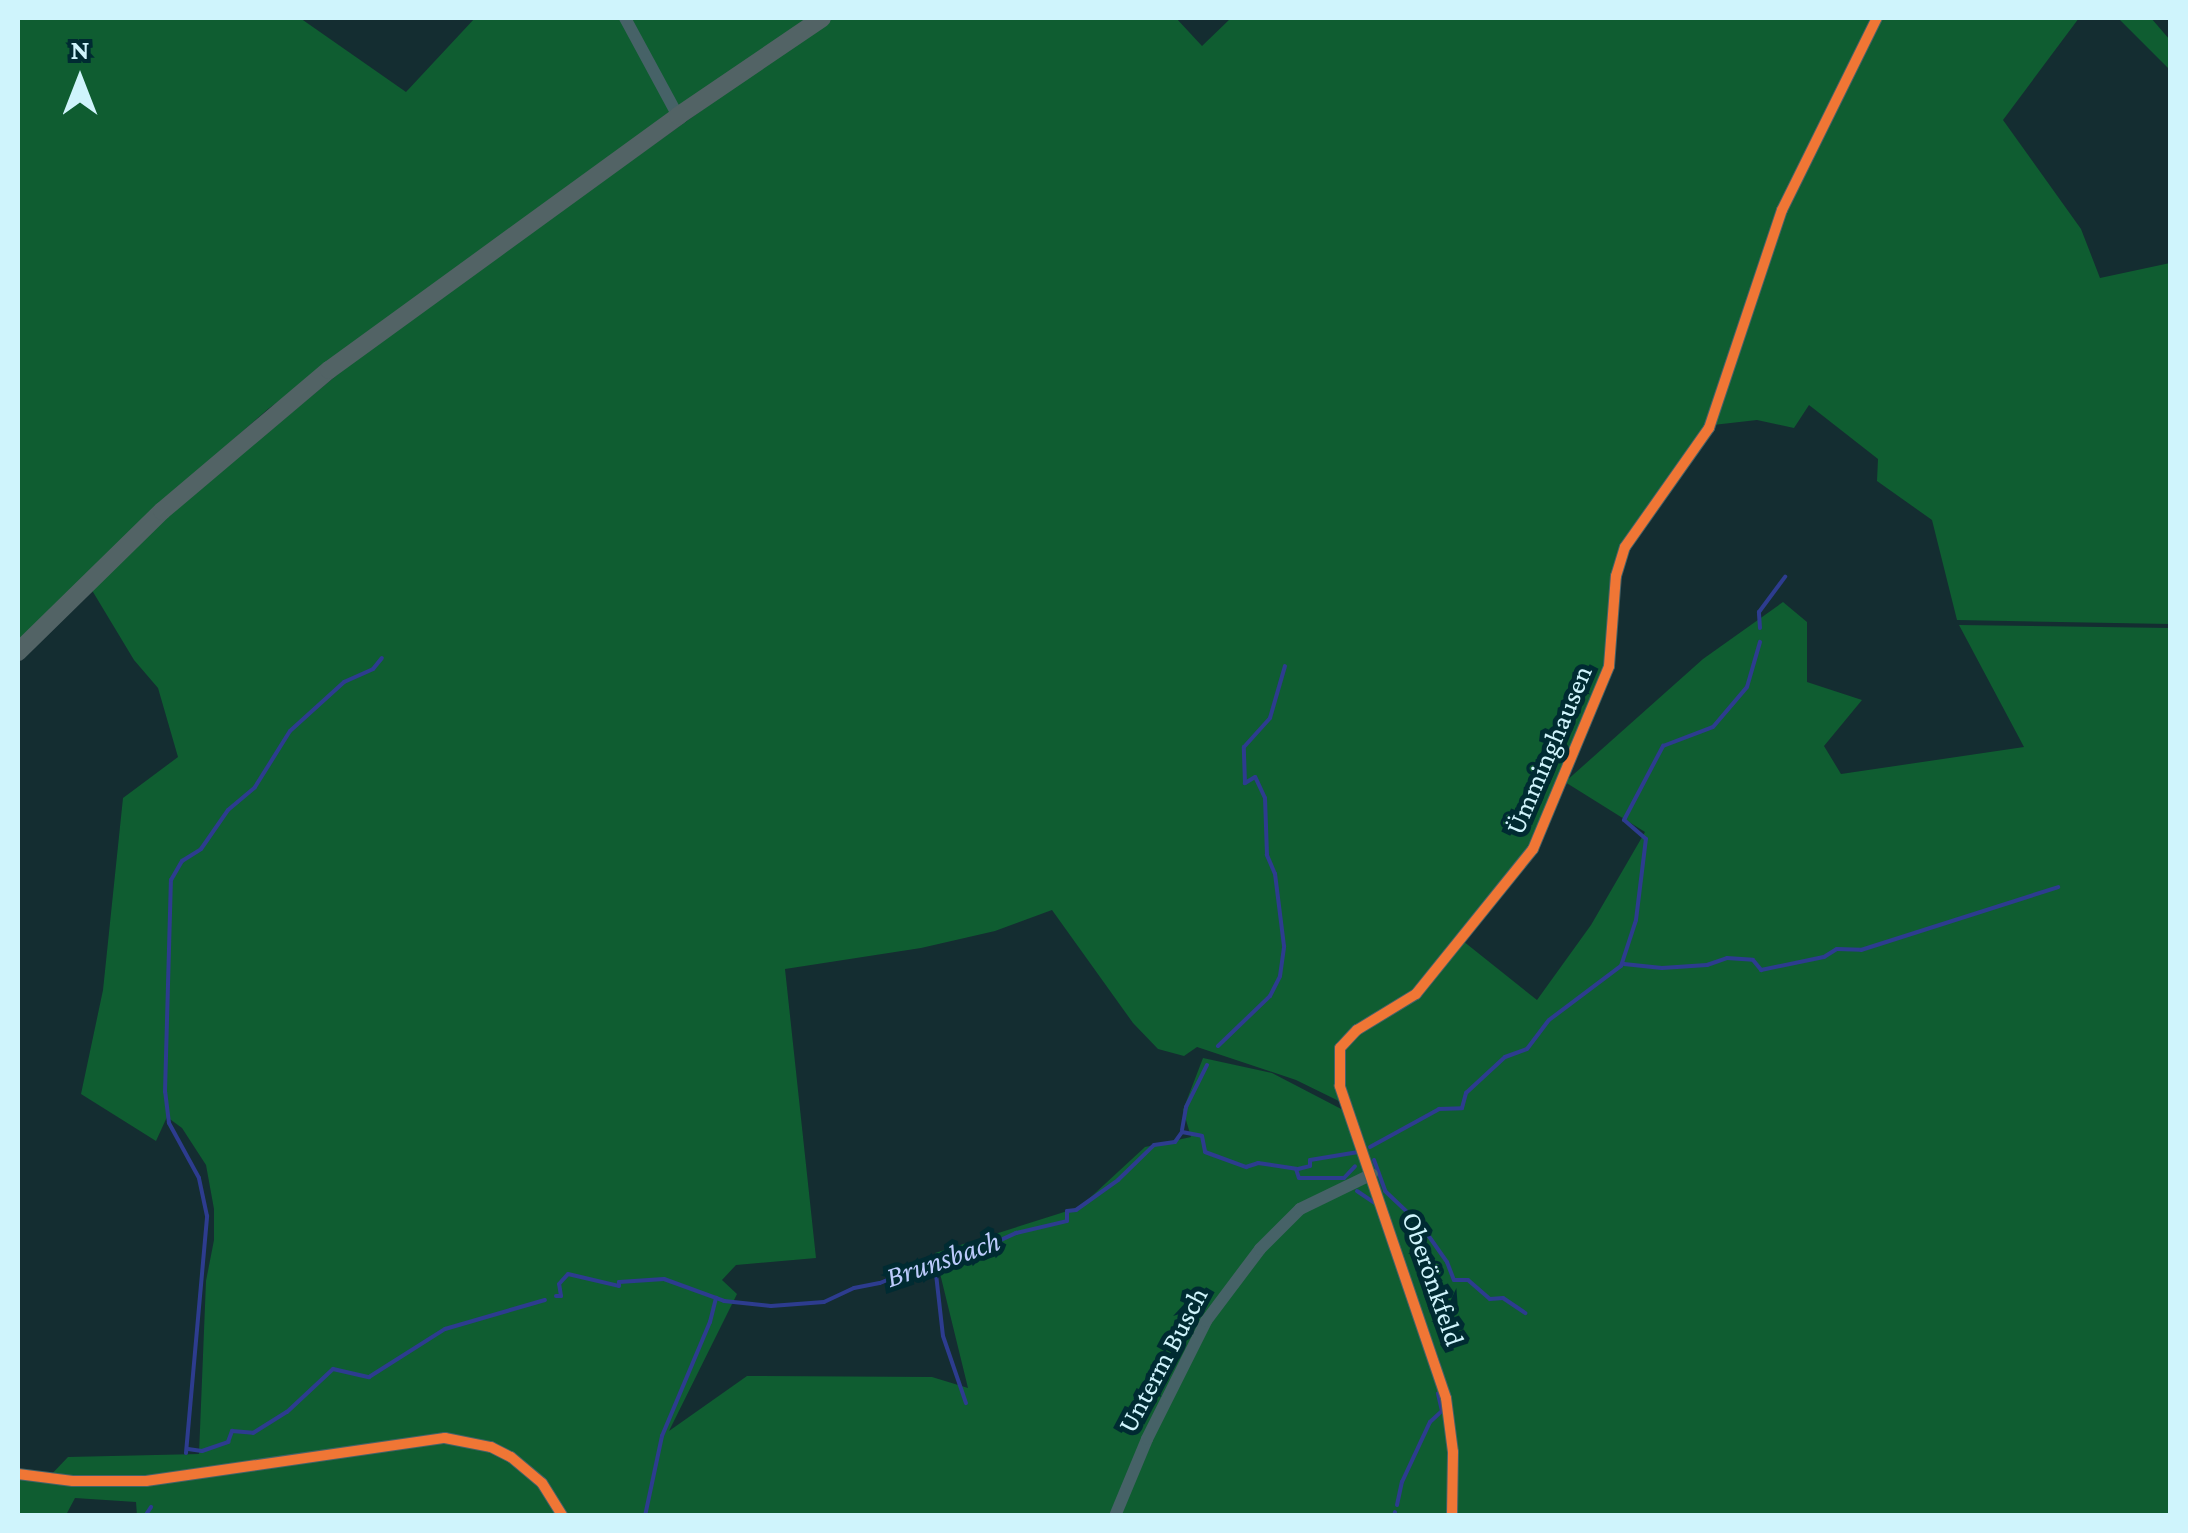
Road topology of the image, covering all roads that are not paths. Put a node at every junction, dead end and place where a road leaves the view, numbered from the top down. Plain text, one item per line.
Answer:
1 (624, 18) edge
2 (822, 18) edge
3 (1877, 18) edge
4 (678, 116) junction
5 (18, 652) edge
6 (1338, 1063) joint
7 (1372, 1174) junction
8 (18, 1474) edge
9 (562, 1516) edge
10 (1115, 1516) edge
11 (1452, 1516) edge

1 - 4 street
2 - 4 main road
3 - 6 street, Ümminghausen
4 - 5 main road
6 - 7 street, Oberönkfeld
7 - 10 street, Unterm Busch
7 - 11 street, Oberönkfeld
8 - 9 street

